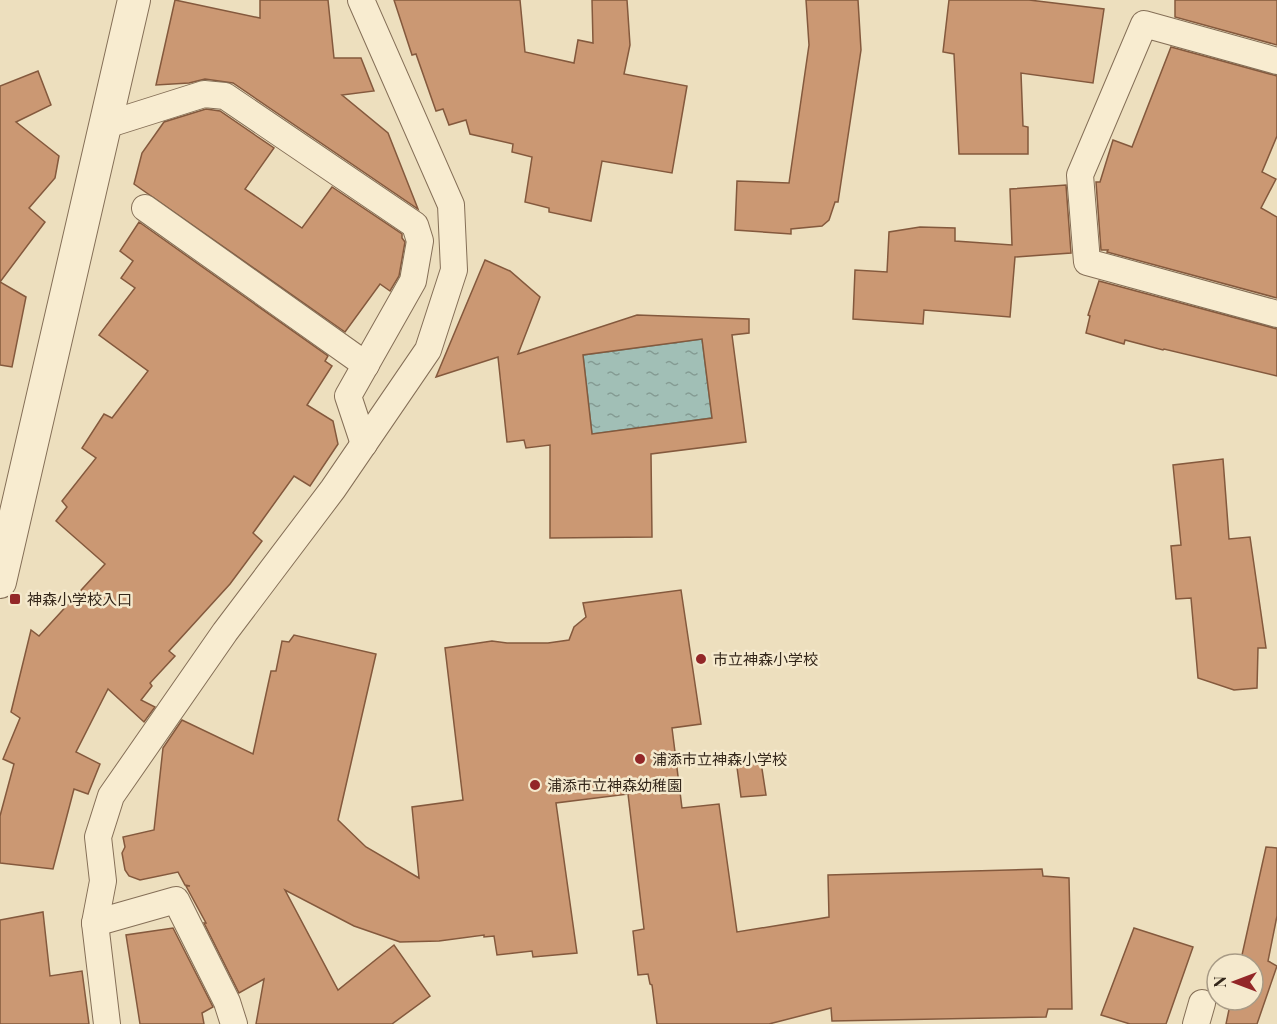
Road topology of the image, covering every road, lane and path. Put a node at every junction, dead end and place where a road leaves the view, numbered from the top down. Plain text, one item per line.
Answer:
1 (134, 0) edge
2 (361, 0) edge
3 (1277, 61) edge
4 (106, 125) junction
5 (145, 207) dead end
6 (1277, 314) edge
7 (366, 365) junction
8 (364, 444) junction
9 (0, 582) edge
10 (95, 923) junction
11 (107, 1024) edge
12 (234, 1024) edge

1 - 4 street
2 - 8 street
3 - 6 street
4 - 7 street
4 - 9 street
5 - 7 street
7 - 8 street
8 - 10 street
10 - 11 street
10 - 12 street

